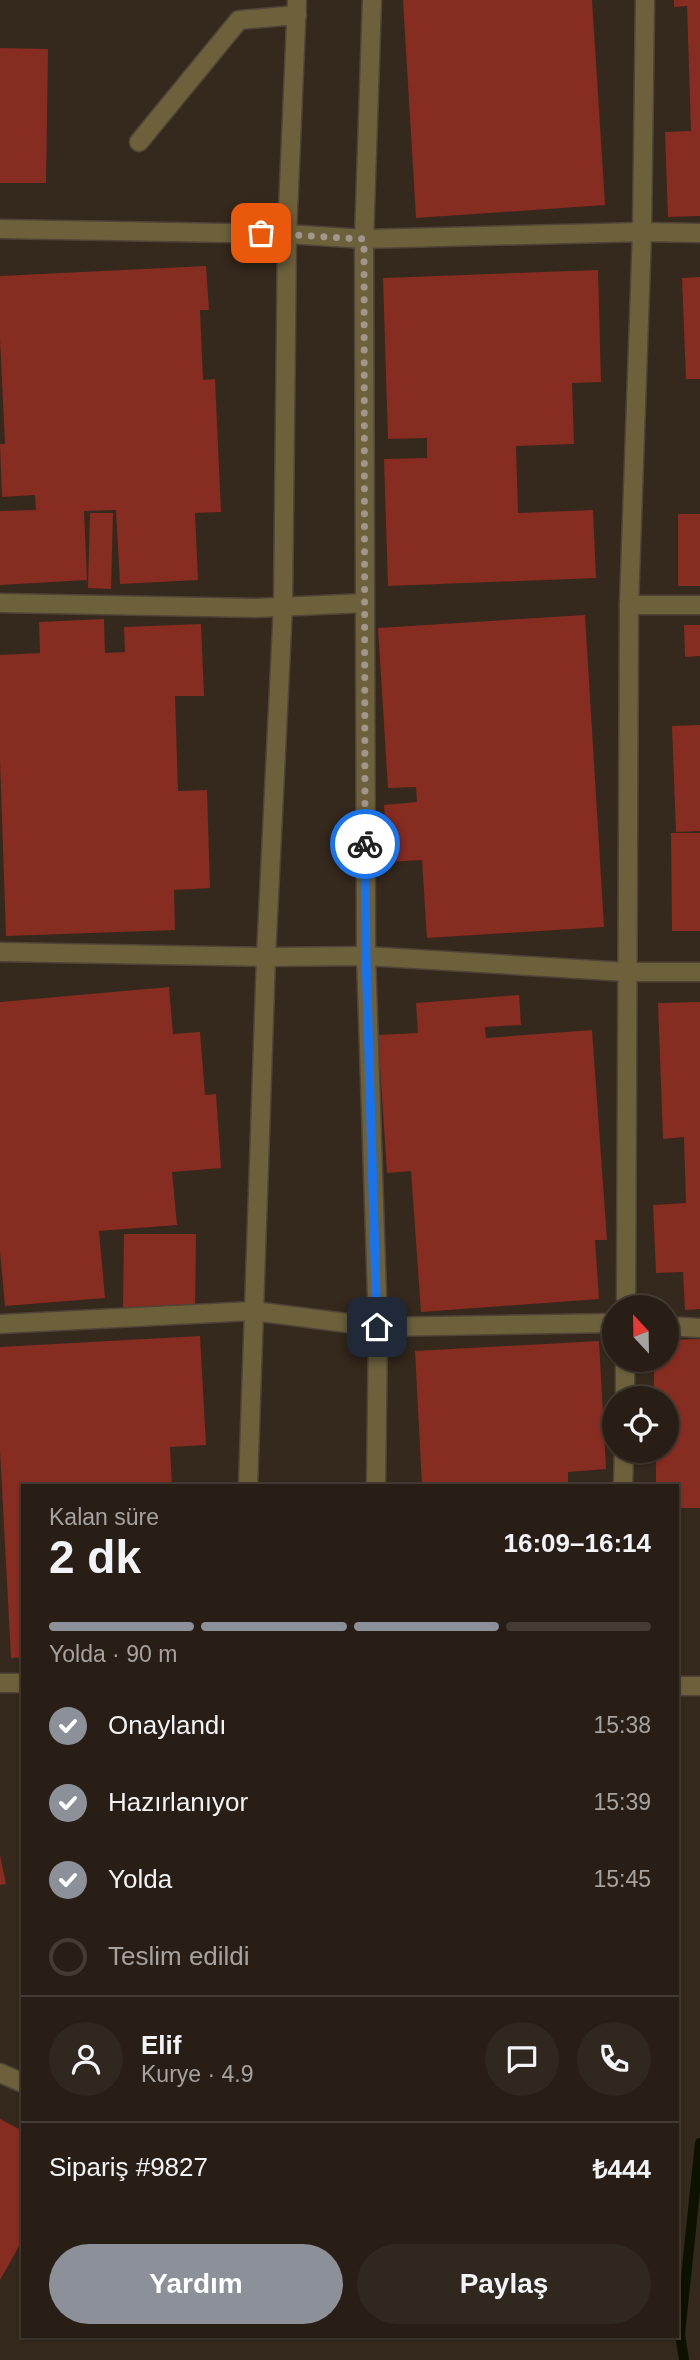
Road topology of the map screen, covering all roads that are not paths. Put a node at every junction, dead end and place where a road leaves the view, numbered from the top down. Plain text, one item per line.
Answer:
1 (372, 0) edge
2 (645, 0) edge
3 (297, 7) edge
4 (139, 142) dead end
5 (0, 229) edge
6 (642, 232) junction
7 (700, 233) edge
8 (287, 234) junction
9 (364, 239) junction
10 (0, 603) edge
11 (365, 603) junction
12 (629, 604) junction
13 (700, 605) edge
14 (283, 606) junction
15 (0, 952) edge
16 (366, 956) junction
17 (266, 957) junction
18 (627, 972) junction
19 (700, 972) edge
20 (626, 1295) edge
21 (253, 1311) junction
22 (602, 1323) edge
23 (0, 1324) edge
24 (377, 1327) junction
25 (679, 1327) edge
26 (700, 1328) edge
27 (624, 1463) edge
28 (248, 1484) edge
29 (376, 1484) edge
30 (623, 1484) edge
31 (0, 1683) edge
32 (21, 1683) edge
33 (679, 1686) edge
34 (700, 1686) edge
35 (0, 2073) edge
36 (21, 2083) edge

1 - 9 street
2 - 6 street
3 - 4 street
3 - 8 street
5 - 8 street
6 - 7 street
6 - 9 street
6 - 12 street
8 - 9 street
8 - 14 street
9 - 11 street
10 - 14 street
11 - 14 street
11 - 16 street
12 - 13 street
12 - 18 street
14 - 17 street
15 - 17 street
16 - 17 street
16 - 18 street
16 - 24 street
17 - 21 street
18 - 19 street
18 - 20 street
21 - 23 street
21 - 24 street
21 - 28 street
22 - 24 street
24 - 29 street
25 - 26 street
27 - 30 street
31 - 32 street
33 - 34 street
35 - 36 street

